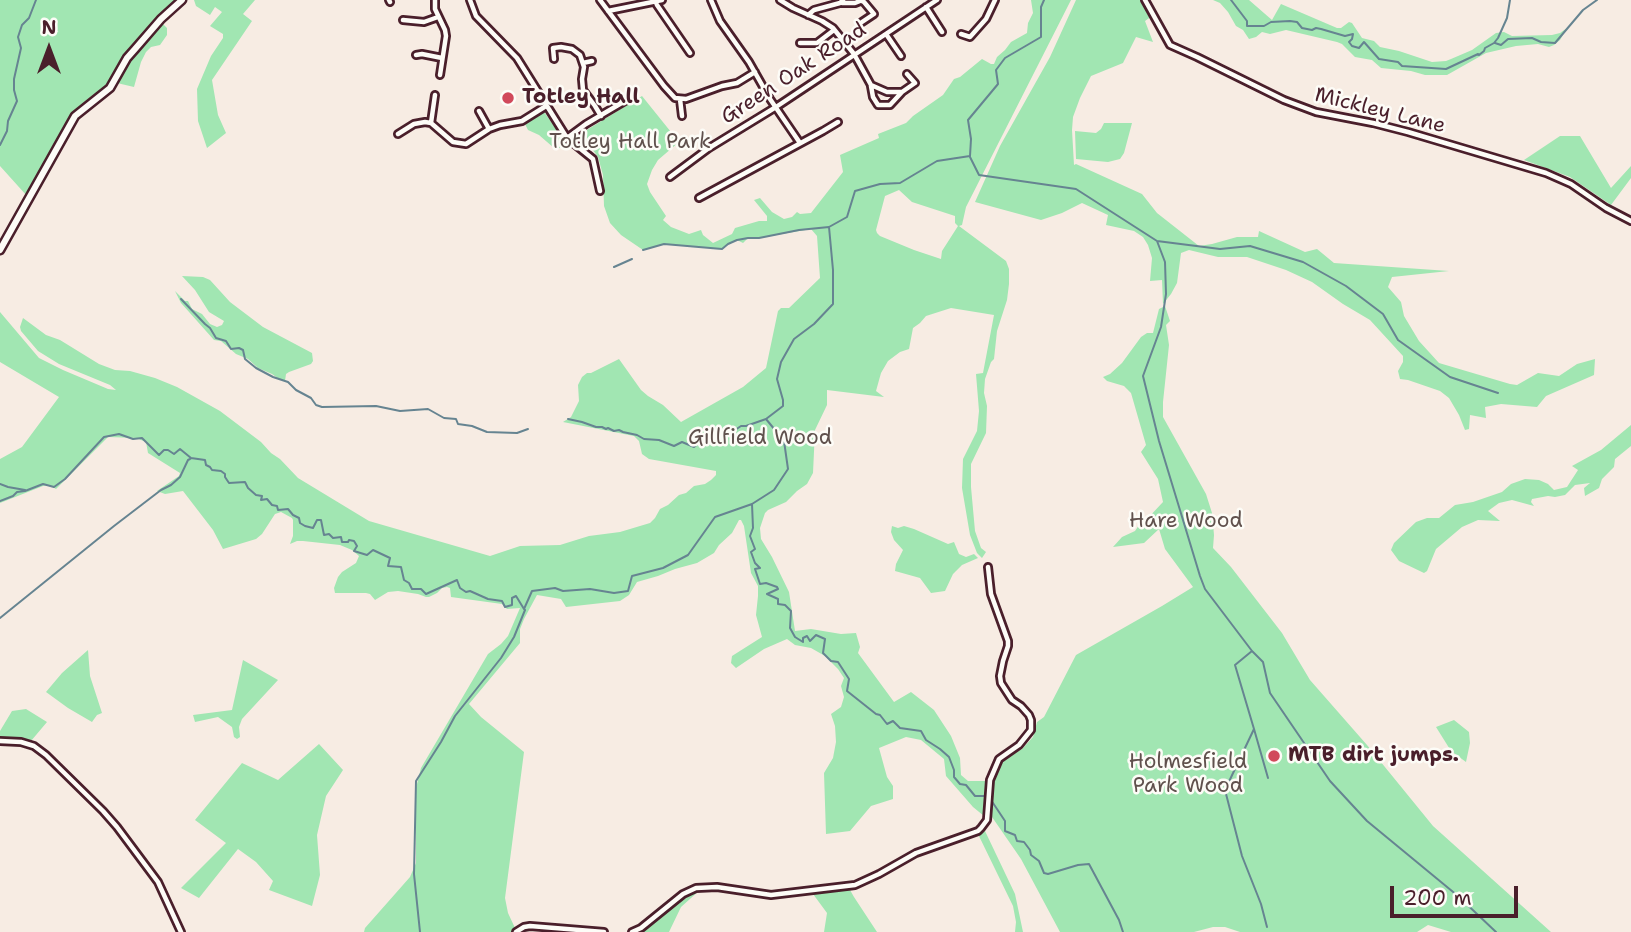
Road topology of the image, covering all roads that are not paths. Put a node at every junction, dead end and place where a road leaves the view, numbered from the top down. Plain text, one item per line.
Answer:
1 (182, 0) edge
2 (435, 0) edge
3 (470, 0) edge
4 (600, 0) edge
5 (658, 0) edge
6 (710, 0) edge
7 (780, 0) edge
8 (861, 0) edge
9 (937, 0) edge
10 (995, 0) edge
11 (1145, 0) edge
12 (841, 1) edge
13 (926, 7) junction
14 (608, 11) junction
15 (808, 15) junction
16 (438, 17) junction
17 (403, 20) dead end
18 (862, 22) dead end
19 (834, 30) junction
20 (942, 32) dead end
21 (886, 34) junction
22 (961, 34) dead end
23 (800, 43) dead end
24 (690, 53) dead end
25 (854, 54) junction
26 (416, 55) dead end
27 (901, 56) dead end
28 (442, 58) junction
29 (554, 59) dead end
30 (592, 61) dead end
31 (583, 63) junction
32 (755, 72) junction
33 (907, 74) dead end
34 (440, 75) dead end
35 (871, 85) junction
36 (902, 92) junction
37 (435, 95) dead end
38 (680, 99) junction
39 (625, 101) dead end
40 (546, 106) junction
41 (776, 107) junction
42 (479, 111) dead end
43 (601, 116) junction
44 (682, 117) dead end
45 (838, 121) dead end
46 (430, 123) junction
47 (489, 129) junction
48 (398, 134) dead end
49 (567, 138) junction
50 (800, 143) junction
51 (670, 177) dead end
52 (600, 191) dead end
53 (699, 198) dead end
54 (1631, 221) edge
55 (0, 250) edge
56 (988, 567) dead end
57 (0, 741) edge
58 (181, 932) edge
59 (516, 932) edge
60 (604, 932) edge
61 (632, 932) edge

1 - 55 main road
2 - 16 street
3 - 40 street
4 - 14 street
5 - 14 street
5 - 24 street
6 - 32 street
7 - 15 street
8 - 12 street
8 - 18 street
9 - 13 street, Green Oak Road
10 - 22 street
11 - 54 street, Mickley Lane
12 - 15 street
13 - 20 street
13 - 21 street, Green Oak Road
14 - 38 street
15 - 19 street
16 - 17 street
16 - 28 street
19 - 23 street
19 - 25 street
21 - 25 street, Green Oak Road
21 - 27 street
25 - 35 street
25 - 41 street, Green Oak Road
26 - 28 street
28 - 34 street
29 - 31 street
30 - 31 street
31 - 43 street
32 - 38 street
32 - 41 street
33 - 36 street
35 - 36 street
35 - 36 street
37 - 46 street
38 - 44 street
39 - 43 street
40 - 47 street
40 - 49 street
41 - 50 street
41 - 51 street, Green Oak Road
42 - 47 street
43 - 49 street
45 - 50 street
46 - 47 street
46 - 48 street
49 - 52 street
50 - 53 street
56 - 61 street
57 - 58 street
59 - 60 street

